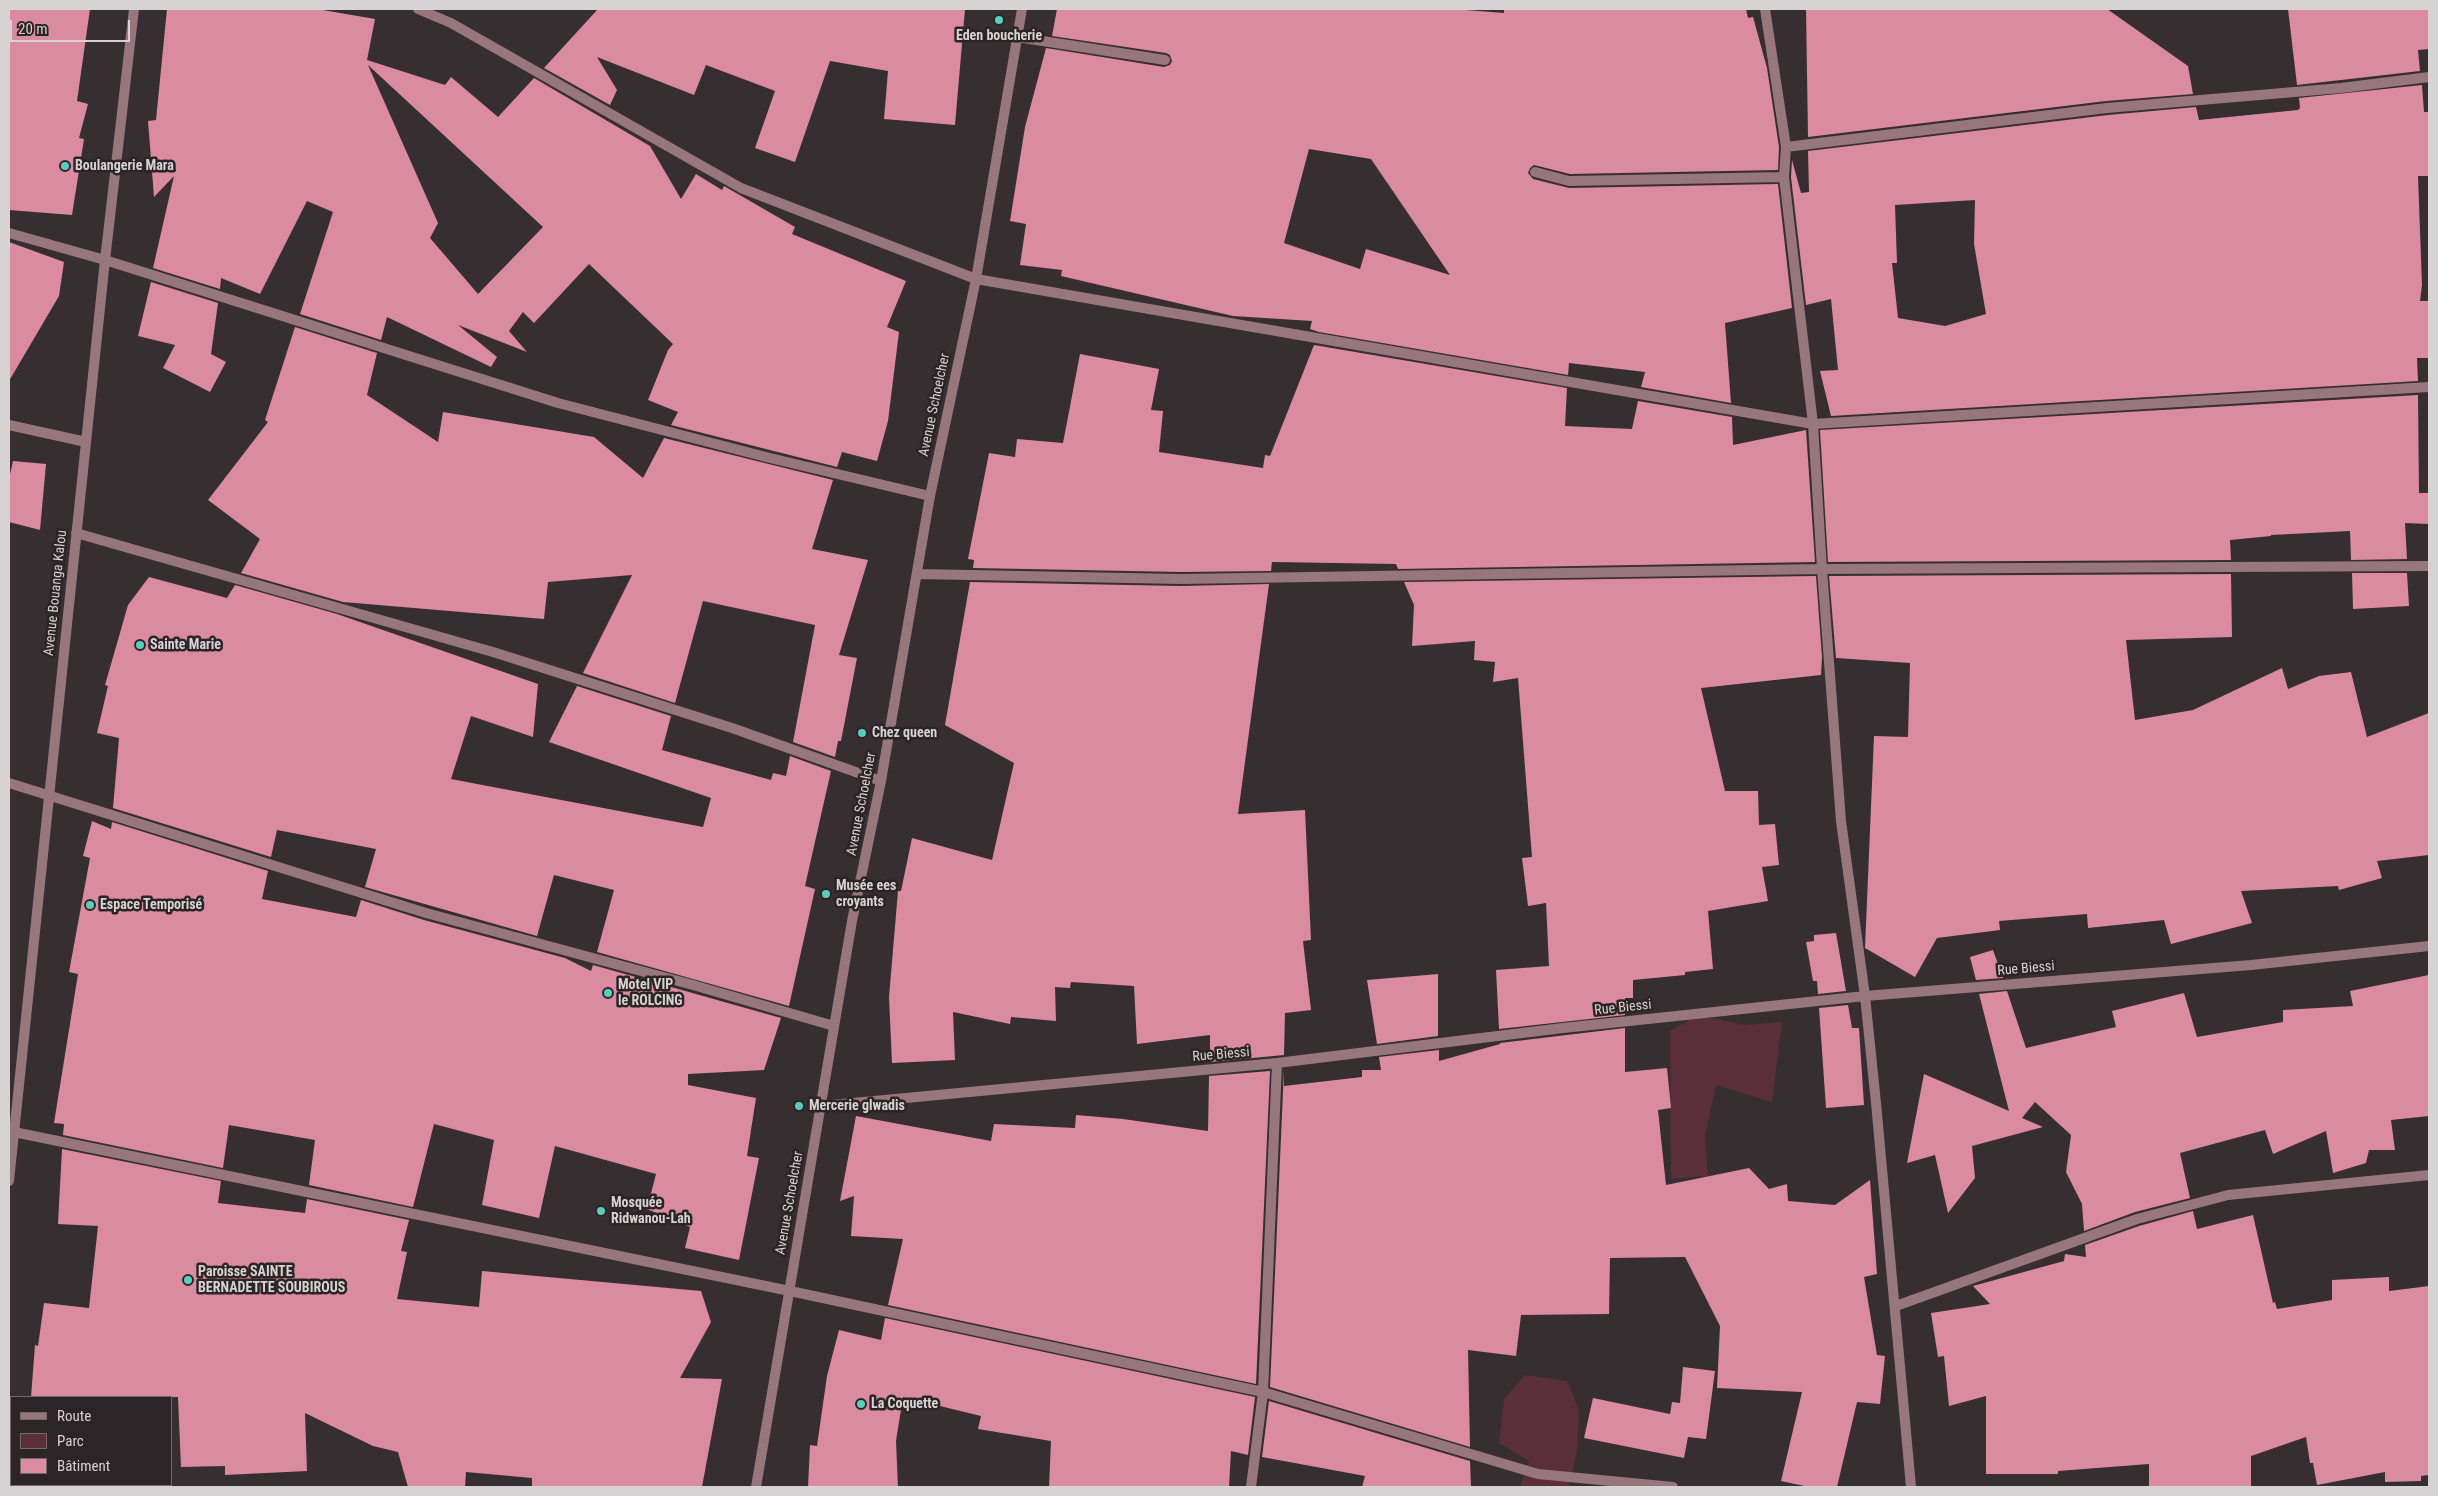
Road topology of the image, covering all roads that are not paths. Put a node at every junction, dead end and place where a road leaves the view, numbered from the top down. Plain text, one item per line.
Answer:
1 (134, 9) edge
2 (418, 9) edge
3 (1022, 9) edge
4 (1765, 9) edge
5 (1018, 37) junction
6 (1165, 60) dead end
7 (2429, 77) edge
8 (1786, 147) junction
9 (1536, 172) dead end
10 (1784, 177) junction
11 (9, 233) edge
12 (105, 260) junction
13 (976, 279) junction
14 (2429, 386) edge
15 (1813, 424) junction
16 (9, 425) edge
17 (86, 442) junction
18 (930, 496) junction
19 (76, 533) junction
20 (2429, 566) edge
21 (1822, 569) junction
22 (917, 574) junction
23 (882, 780) junction
24 (9, 783) edge
25 (49, 794) junction
26 (2429, 946) edge
27 (1865, 996) junction
28 (834, 1026) junction
29 (1278, 1063) junction
30 (821, 1106) junction
31 (11, 1131) edge
32 (2429, 1175) edge
33 (9, 1181) edge
34 (790, 1290) junction
35 (1896, 1306) junction
36 (1263, 1392) junction
37 (756, 1487) edge
38 (1252, 1487) edge
39 (1673, 1487) edge
40 (1911, 1487) edge

1 - 12 street, Avenue Bouanga Kalou
2 - 13 street
3 - 5 street, Avenue Schoelcher
4 - 8 street
5 - 6 street
5 - 13 street, Avenue Schoelcher
7 - 8 street
8 - 10 street
9 - 10 street
10 - 15 street
11 - 12 street
12 - 17 street, Avenue Bouanga Kalou
12 - 18 street
13 - 15 street
13 - 18 street, Avenue Schoelcher
14 - 15 street
15 - 21 street
16 - 17 street
17 - 19 street, Avenue Bouanga Kalou
18 - 22 street, Avenue Schoelcher
19 - 23 street
19 - 25 street, Avenue Bouanga Kalou
20 - 21 street
21 - 22 street
21 - 27 street
22 - 23 street, Avenue Schoelcher
23 - 28 street, Avenue Schoelcher
24 - 25 street
25 - 28 street
25 - 31 street, Avenue Bouanga Kalou
26 - 27 street, Rue Biessi
27 - 29 street, Rue Biessi
27 - 35 street
28 - 30 street, Avenue Schoelcher
29 - 30 street, Rue Biessi
29 - 36 street
30 - 34 street, Avenue Schoelcher
31 - 33 street, Avenue Bouanga Kalou
31 - 34 street
32 - 35 street
34 - 36 street
34 - 37 street, Avenue Schoelcher
35 - 40 street
36 - 38 street
36 - 39 street

